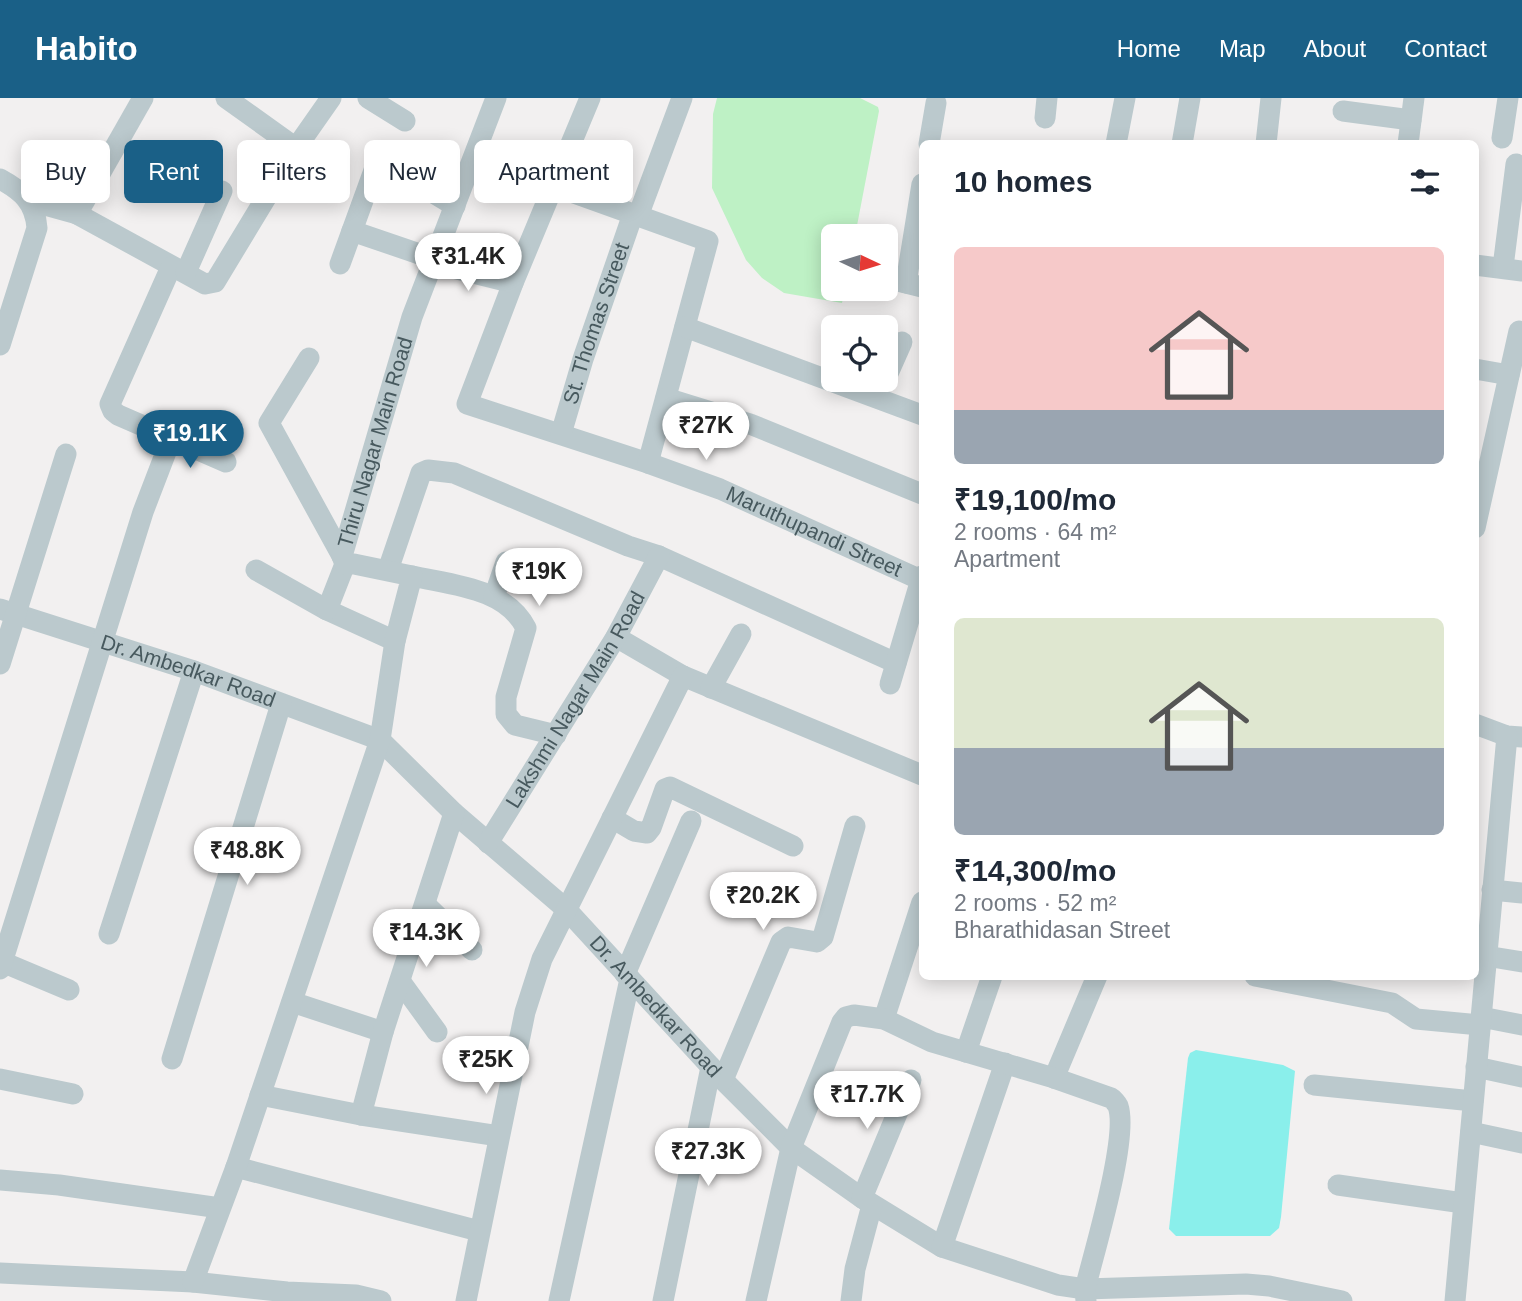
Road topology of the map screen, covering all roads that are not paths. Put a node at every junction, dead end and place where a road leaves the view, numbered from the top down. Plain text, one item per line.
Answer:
1 (143, 98) edge
2 (226, 98) edge
3 (331, 98) edge
4 (368, 98) edge
5 (496, 98) edge
6 (590, 98) edge
7 (682, 98) edge
8 (1125, 98) edge
9 (1189, 98) edge
10 (1271, 98) edge
11 (1413, 98) edge
12 (1508, 98) edge
13 (936, 103) dead end
14 (1343, 110) dead end
15 (1411, 120) junction
16 (405, 121) dead end
17 (1502, 138) dead end
18 (285, 140) edge
19 (302, 140) edge
20 (572, 140) edge
21 (930, 140) edge
22 (1117, 140) edge
23 (1183, 140) edge
24 (1266, 140) edge
25 (1408, 140) edge
26 (1516, 164) dead end
27 (0, 179) edge
28 (21, 193) edge
29 (919, 200) edge
30 (31, 203) edge
31 (37, 203) edge
32 (215, 203) edge
33 (263, 203) edge
34 (545, 203) edge
35 (601, 203) edge
36 (455, 206) junction
37 (77, 214) junction
38 (636, 215) junction
39 (352, 231) junction
40 (434, 261) junction
41 (340, 264) dead end
42 (1479, 265) edge
43 (1513, 269) edge
44 (179, 270) junction
45 (904, 282) edge
46 (513, 283) junction
47 (685, 327) junction
48 (1519, 331) dead end
49 (902, 342) dead end
50 (0, 345) edge
51 (898, 351) edge
52 (309, 358) dead end
53 (821, 367) edge
54 (1479, 370) edge
55 (1509, 375) junction
56 (891, 392) edge
57 (666, 398) junction
58 (919, 413) edge
59 (561, 434) junction
60 (171, 439) junction
61 (66, 454) dead end
62 (226, 462) dead end
63 (648, 463) junction
64 (1481, 473) edge
65 (1479, 491) edge
66 (919, 493) edge
67 (660, 556) junction
68 (343, 560) junction
69 (506, 562) dead end
70 (256, 570) dead end
71 (388, 570) junction
72 (412, 576) junction
73 (919, 577) edge
74 (919, 588) edge
75 (494, 597) junction
76 (327, 610) junction
77 (8, 612) edge
78 (741, 634) dead end
79 (617, 637) junction
80 (395, 641) junction
81 (104, 642) junction
82 (897, 663) junction
83 (0, 664) edge
84 (194, 671) junction
85 (683, 676) junction
86 (890, 684) dead end
87 (710, 688) junction
88 (281, 704) junction
89 (1479, 725) edge
90 (556, 735) junction
91 (1514, 736) edge
92 (380, 740) junction
93 (919, 774) edge
94 (1512, 788) edge
95 (454, 813) junction
96 (612, 818) junction
97 (691, 821) dead end
98 (855, 826) dead end
99 (488, 843) junction
100 (793, 846) dead end
101 (1522, 893) edge
102 (1487, 894) edge
103 (425, 904) junction
104 (566, 909) junction
105 (919, 911) edge
106 (109, 934) dead end
107 (472, 950) dead end
108 (1486, 956) junction
109 (1522, 962) edge
110 (1, 964) edge
111 (628, 976) junction
112 (991, 980) edge
113 (1095, 980) edge
114 (1275, 980) edge
115 (400, 981) junction
116 (69, 990) dead end
117 (292, 1002) junction
118 (884, 1019) junction
119 (1481, 1021) junction
120 (1522, 1026) edge
121 (383, 1032) junction
122 (437, 1032) dead end
123 (966, 1052) junction
124 (172, 1059) dead end
125 (1005, 1063) junction
126 (1476, 1067) junction
127 (717, 1073) junction
128 (1522, 1077) edge
129 (1054, 1078) junction
130 (0, 1079) edge
131 (911, 1080) dead end
132 (1314, 1085) dead end
133 (73, 1094) dead end
134 (260, 1095) junction
135 (1473, 1101) junction
136 (361, 1115) junction
137 (1471, 1132) junction
138 (499, 1136) junction
139 (1522, 1143) edge
140 (791, 1148) junction
141 (236, 1167) junction
142 (0, 1180) edge
143 (1338, 1185) dead end
144 (867, 1202) junction
145 (1463, 1203) junction
146 (220, 1208) junction
147 (479, 1231) junction
148 (942, 1247) junction
149 (0, 1273) edge
150 (193, 1282) junction
151 (1137, 1294) edge
152 (1086, 1295) edge
153 (286, 1297) edge
154 (381, 1301) edge
155 (466, 1301) edge
156 (559, 1301) edge
157 (663, 1301) edge
158 (755, 1301) edge
159 (851, 1301) edge
160 (1342, 1301) edge
161 (1454, 1301) edge

1 - 37 street
2 - 18 street
3 - 19 street
4 - 16 street
5 - 36 street, Thiru Nagar Main Road
6 - 20 street
7 - 38 street, St. Thomas Street
8 - 22 street
9 - 23 street
10 - 24 street
11 - 15 street
12 - 17 street
13 - 21 street
14 - 15 street
15 - 25 street
26 - 43 street
27 - 28 street
29 - 45 street
30 - 50 street
31 - 37 street
32 - 44 street
33 - 44 street
34 - 46 street
35 - 38 street
36 - 39 street
36 - 40 street, Thiru Nagar Main Road
37 - 44 street
38 - 47 street
38 - 59 street, St. Thomas Street
39 - 40 street
39 - 41 street
40 - 46 street
40 - 68 street, Thiru Nagar Main Road
42 - 43 street
44 - 60 street
46 - 59 street, Maruthupandi Street
47 - 53 street
47 - 57 street
48 - 55 street
49 - 51 street
52 - 68 street
54 - 55 street
55 - 64 street
56 - 58 street
57 - 63 street
57 - 66 street
59 - 63 street, Maruthupandi Street
60 - 62 street
60 - 81 street
61 - 77 street
63 - 73 street, Maruthupandi Street
64 - 65 street
67 - 71 street
67 - 79 street, Lakshmi Nagar Main Road
67 - 82 street
68 - 71 street, Thiru Nagar Main Road
68 - 76 street
69 - 75 street
70 - 76 street
71 - 72 street, Thiru Nagar Main Road
72 - 75 street, Thiru Nagar Main Road
72 - 80 street
74 - 82 street
75 - 90 street
76 - 80 street
77 - 81 street, Dr. Ambedkar Road
77 - 83 street
78 - 87 street
79 - 85 street
79 - 90 street, Lakshmi Nagar Main Road
80 - 92 street
81 - 84 street, Dr. Ambedkar Road
81 - 110 street
82 - 86 street
84 - 88 street, Dr. Ambedkar Road
84 - 106 street
85 - 87 street
85 - 96 street
87 - 93 street
88 - 92 street, Dr. Ambedkar Road
88 - 124 street
89 - 91 street
90 - 99 street, Lakshmi Nagar Main Road
91 - 94 street
92 - 95 street, Dr. Ambedkar Road
92 - 117 street
94 - 102 street
95 - 99 street, Dr. Ambedkar Road
95 - 103 street
96 - 100 street
96 - 104 street
97 - 111 street
98 - 127 street
99 - 104 street, Dr. Ambedkar Road
101 - 102 street
102 - 108 street
103 - 107 street
103 - 115 street
104 - 111 street, Dr. Ambedkar Road
104 - 138 street
105 - 118 street
108 - 109 street
108 - 119 street
110 - 116 street
111 - 127 street, Dr. Ambedkar Road
111 - 156 street
112 - 123 street
113 - 129 street
114 - 119 street
115 - 121 street
115 - 122 street
117 - 121 street
117 - 134 street
118 - 123 street
118 - 140 street
119 - 120 street
119 - 126 street
121 - 136 street
123 - 125 street
125 - 129 street
125 - 148 street
126 - 128 street
126 - 135 street
127 - 140 street, Dr. Ambedkar Road
127 - 157 street
129 - 152 street
130 - 133 street
131 - 144 street
132 - 135 street
134 - 136 street
134 - 141 street
135 - 137 street
136 - 138 street
137 - 139 street
137 - 145 street
138 - 147 street
140 - 144 street, Dr. Ambedkar Road
140 - 158 street
141 - 146 street
141 - 147 street
142 - 146 street
143 - 145 street
144 - 148 street, Dr. Ambedkar Road
144 - 159 street
145 - 161 street
146 - 150 street
147 - 155 street
148 - 152 street, Dr. Ambedkar Road
149 - 150 street
150 - 153 street
151 - 152 street, Dr. Ambedkar Road
151 - 160 street, Dr. Ambedkar Road
153 - 154 street

